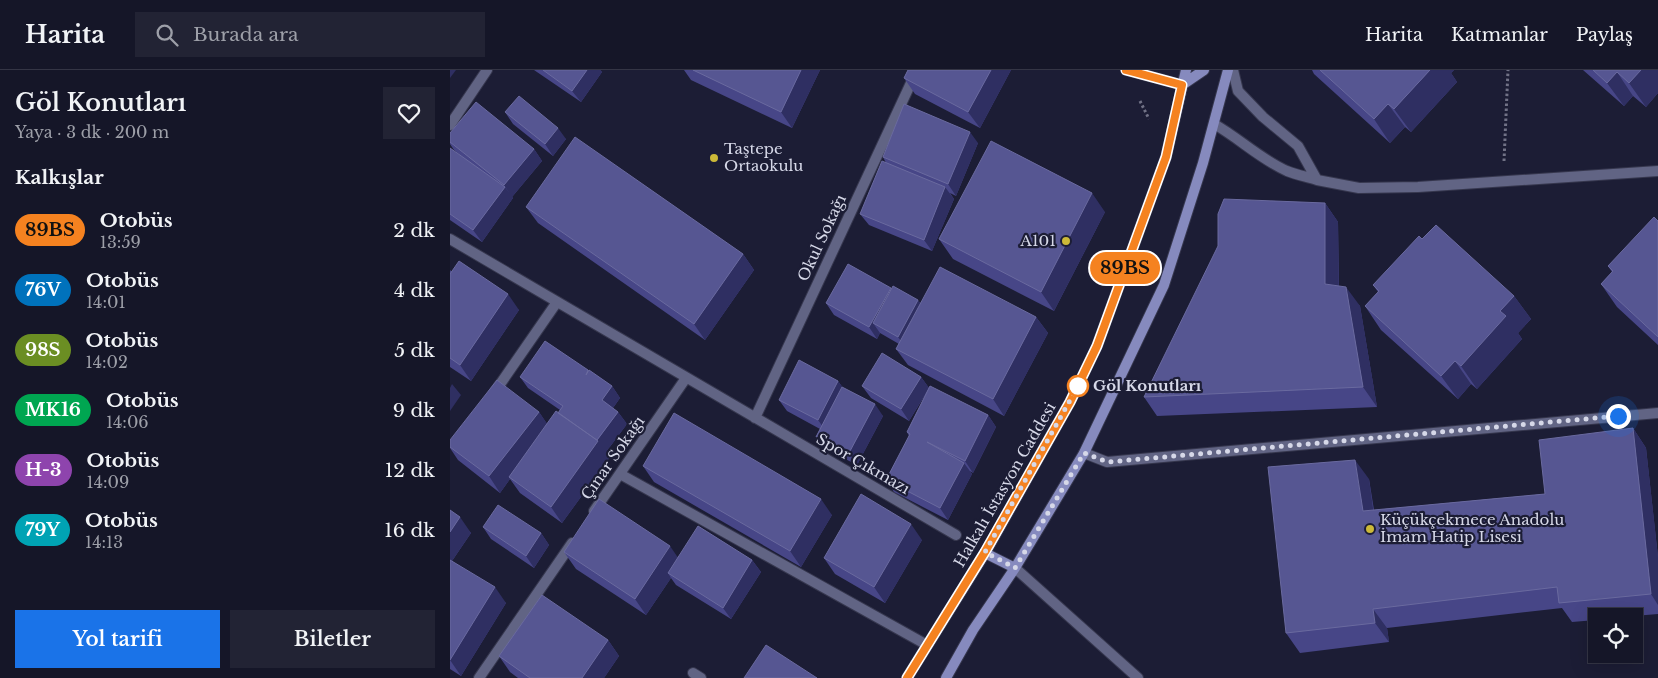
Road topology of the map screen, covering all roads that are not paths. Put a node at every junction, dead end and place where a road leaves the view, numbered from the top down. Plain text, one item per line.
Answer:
1 (487, 70) edge
2 (916, 70) edge
3 (1126, 70) edge
4 (1186, 70) edge
5 (1204, 70) edge
6 (1228, 70) edge
7 (1233, 70) edge
8 (1182, 85) junction
9 (1214, 124) junction
10 (450, 125) edge
11 (1658, 170) edge
12 (1318, 180) junction
13 (450, 239) edge
14 (557, 302) junction
15 (686, 378) junction
16 (490, 399) edge
17 (1658, 413) edge
18 (755, 418) junction
19 (1084, 453) junction
20 (620, 474) junction
21 (587, 522) edge
22 (956, 535) dead end
23 (576, 538) edge
24 (985, 552) junction
25 (1015, 568) junction
26 (927, 645) junction
27 (484, 676) edge
28 (907, 678) edge
29 (946, 678) edge
30 (1138, 678) edge

1 - 10 street
2 - 18 street, Okul Sokağı
3 - 8 main road
4 - 8 main road, Halkalı İstasyon Caddesi
5 - 8 main road
6 - 9 main road
7 - 12 street
8 - 24 main road, Halkalı İstasyon Caddesi
9 - 12 street
9 - 19 main road
11 - 12 street
13 - 14 street, Spor Çıkmazı
14 - 15 street, Spor Çıkmazı
14 - 16 street
15 - 18 street, Spor Çıkmazı
15 - 20 street, Çınar Sokağı
17 - 19 street
18 - 22 street, Spor Çıkmazı
19 - 25 main road
20 - 21 street, Çınar Sokağı
20 - 26 street
23 - 27 street
24 - 25 main road
24 - 26 main road, Halkalı İstasyon Caddesi
25 - 29 main road
25 - 30 street
26 - 28 main road, Halkalı İstasyon Caddesi

